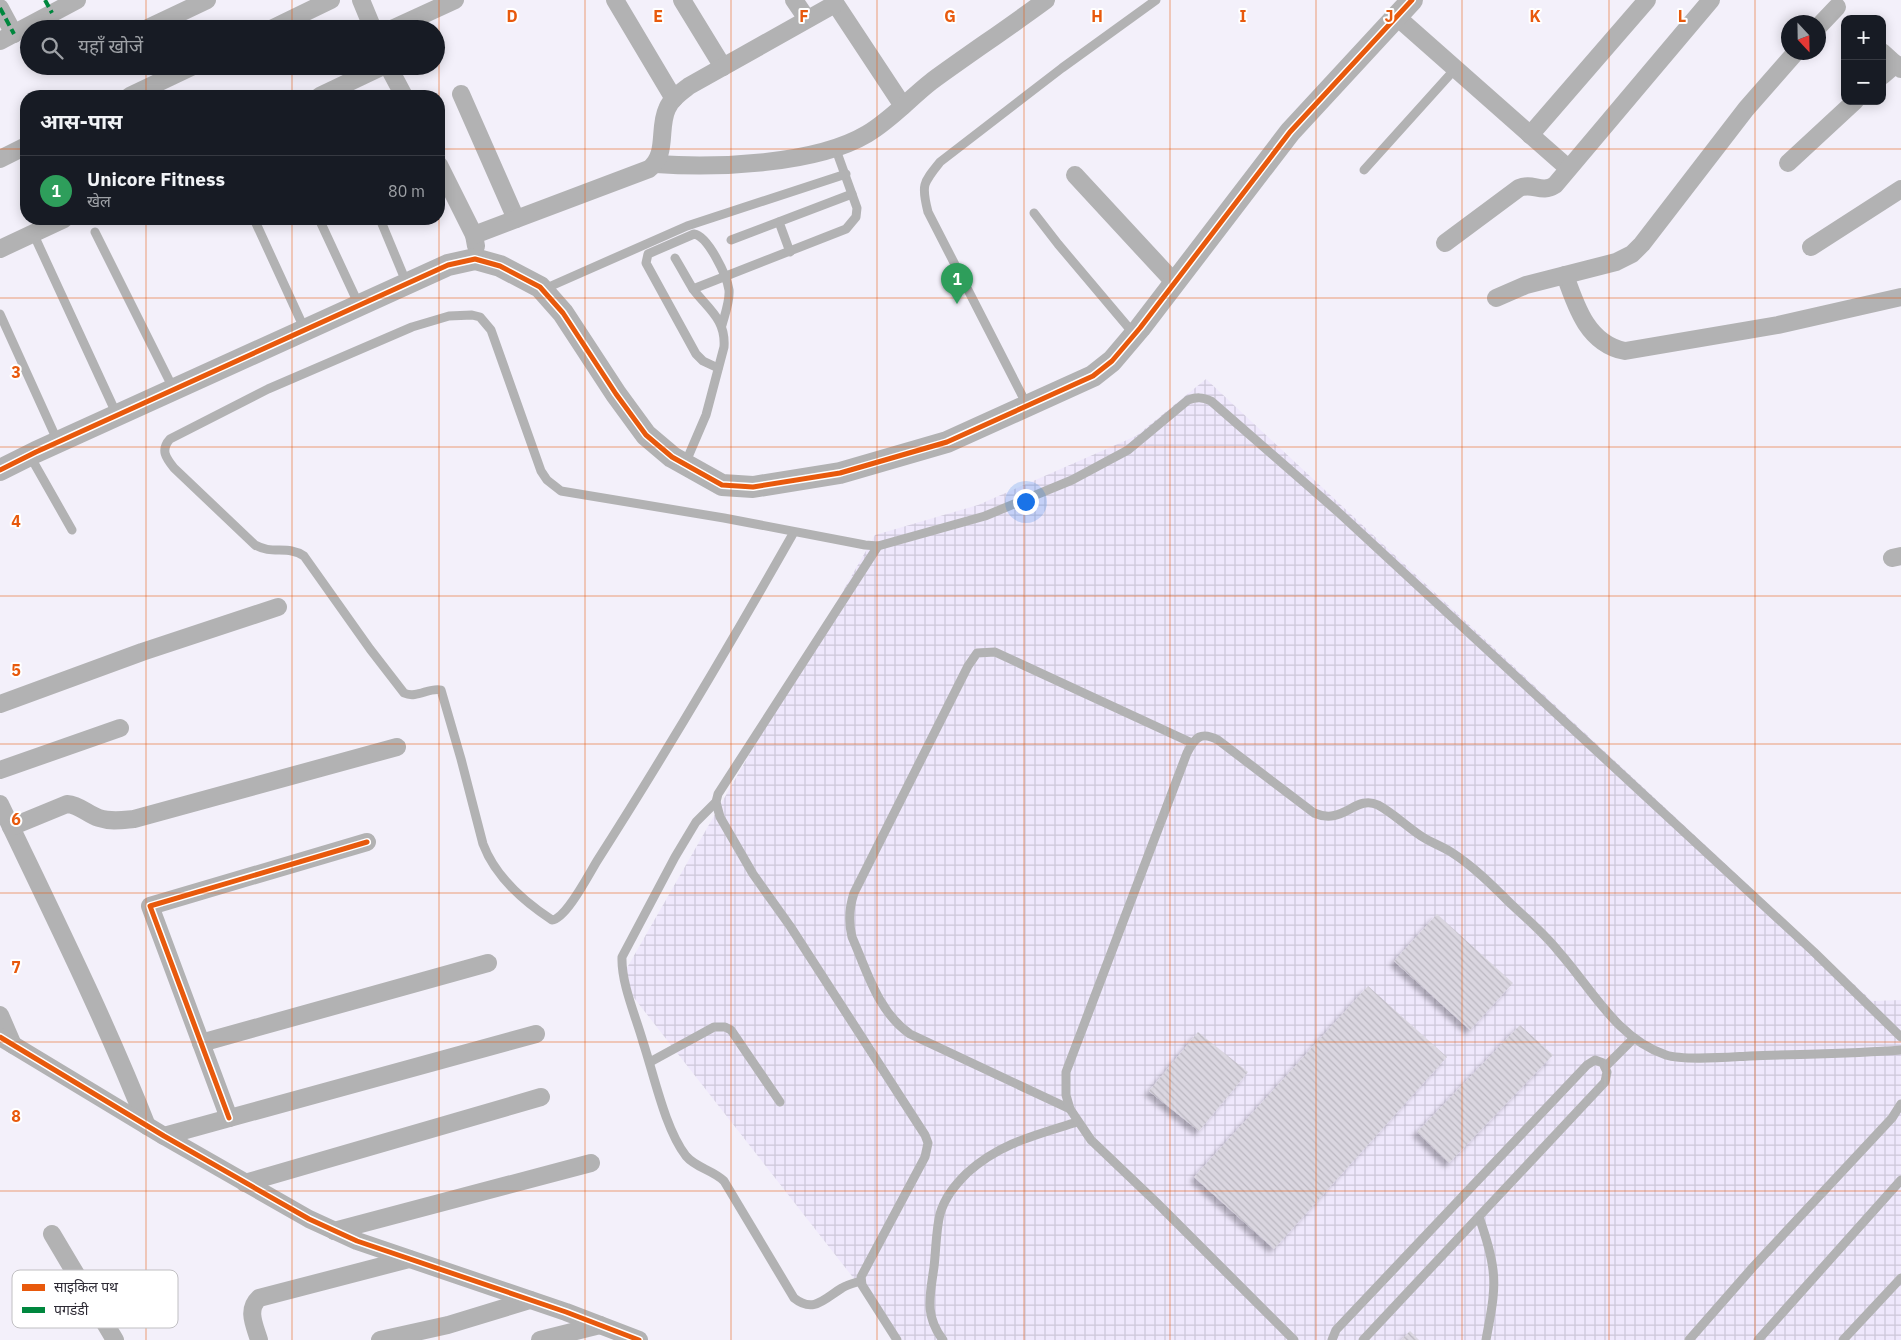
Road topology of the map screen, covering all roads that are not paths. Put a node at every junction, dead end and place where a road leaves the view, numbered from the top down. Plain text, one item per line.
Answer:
1 (77, 0) edge
2 (207, 0) edge
3 (361, 0) edge
4 (455, 0) edge
5 (615, 0) edge
6 (682, 0) edge
7 (794, 0) edge
8 (1046, 0) edge
9 (1156, 0) edge
10 (1647, 0) edge
11 (1711, 0) edge
12 (322, 2) edge
13 (834, 2) edge
14 (49, 6) edge
15 (1404, 6) edge
16 (0, 8) edge
17 (1838, 8) edge
18 (807, 19) junction
19 (1826, 19) edge
20 (30, 20) edge
21 (165, 20) edge
22 (288, 20) edge
23 (369, 20) edge
24 (412, 20) edge
25 (20, 27) edge
26 (7, 37) edge
27 (1886, 56) edge
28 (1789, 60) edge
29 (723, 67) junction
30 (1898, 67) edge
31 (1455, 69) junction
32 (1886, 74) edge
33 (174, 75) edge
34 (365, 75) edge
35 (393, 75) edge
36 (143, 90) edge
37 (333, 90) edge
38 (401, 90) edge
39 (461, 94) dead end
40 (674, 99) junction
41 (1851, 105) edge
42 (903, 106) junction
43 (1530, 135) junction
44 (835, 147) junction
45 (20, 149) edge
46 (0, 159) edge
47 (1788, 163) dead end
48 (656, 164) junction
49 (1568, 168) junction
50 (1364, 170) dead end
51 (846, 174) junction
52 (1075, 175) dead end
53 (445, 177) edge
54 (1901, 189) edge
55 (852, 194) junction
56 (1034, 213) dead end
57 (516, 219) junction
58 (779, 222) junction
59 (51, 225) edge
60 (257, 225) edge
61 (322, 225) edge
62 (382, 225) edge
63 (95, 232) dead end
64 (33, 233) junction
65 (474, 235) junction
66 (731, 240) dead end
67 (1445, 243) dead end
68 (1811, 247) dead end
69 (1, 248) edge
70 (790, 252) junction
71 (675, 258) dead end
72 (475, 259) junction
73 (1565, 275) junction
74 (726, 276) junction
75 (1174, 282) junction
76 (407, 284) junction
77 (693, 289) junction
78 (542, 290) junction
79 (1901, 297) edge
80 (1496, 298) dead end
81 (360, 305) junction
82 (0, 314) edge
83 (722, 325) junction
84 (305, 330) junction
85 (1135, 335) junction
86 (718, 368) junction
87 (174, 390) junction
88 (1027, 405) junction
89 (118, 415) junction
90 (58, 442) junction
91 (33, 454) junction
92 (685, 464) junction
93 (0, 470) edge
94 (72, 530) dead end
95 (794, 532) junction
96 (878, 546) junction
97 (278, 608) dead end
98 (0, 704) edge
99 (120, 728) dead end
100 (1192, 744) junction
101 (397, 747) dead end
102 (0, 770) edge
103 (716, 802) junction
104 (0, 804) edge
105 (11, 826) junction
106 (367, 842) dead end
107 (488, 963) dead end
108 (0, 1015) edge
109 (536, 1034) dead end
110 (1901, 1037) edge
111 (1634, 1038) junction
112 (7, 1041) edge
113 (202, 1043) junction
114 (1901, 1050) edge
115 (650, 1062) junction
116 (1605, 1067) junction
117 (541, 1096) dead end
118 (780, 1102) dead end
119 (1901, 1104) edge
120 (1070, 1109) junction
121 (230, 1118) junction
122 (1077, 1122) junction
123 (148, 1126) junction
124 (164, 1136) junction
125 (591, 1163) dead end
126 (1901, 1180) edge
127 (245, 1183) junction
128 (1479, 1217) junction
129 (334, 1230) junction
130 (52, 1234) dead end
131 (408, 1259) junction
132 (73, 1270) edge
133 (1901, 1278) edge
134 (861, 1281) junction
135 (530, 1300) junction
136 (600, 1325) junction
137 (108, 1328) edge
138 (115, 1340) edge
139 (259, 1340) edge
140 (380, 1340) edge
141 (540, 1340) edge
142 (636, 1340) edge
143 (897, 1340) edge
144 (943, 1340) edge
145 (1294, 1340) edge
146 (1332, 1340) edge
147 (1363, 1340) edge
148 (1486, 1340) edge
149 (1689, 1340) edge
150 (1758, 1340) edge
151 (1843, 1340) edge

1 - 14 street
2 - 21 street
3 - 23 street
4 - 24 street
5 - 40 street
6 - 29 street
7 - 18 street
8 - 42 street
9 - 88 lane
10 - 43 street
11 - 49 street
12 - 22 street
13 - 18 street
13 - 42 street
14 - 20 street
15 - 31 street
15 - 75 street
16 - 26 street
17 - 19 street
18 - 29 street
25 - 26 street
27 - 30 street
28 - 73 street
29 - 40 street
30 - 32 street
31 - 43 street
31 - 50 lane
33 - 36 street
34 - 37 street
35 - 38 street
39 - 57 street
40 - 48 street
41 - 47 street
42 - 44 street
43 - 49 street
44 - 48 street
44 - 51 lane
45 - 46 street
48 - 57 street
49 - 67 street
51 - 55 lane
51 - 78 lane
52 - 75 street
53 - 65 street
54 - 68 street
55 - 58 lane
55 - 70 lane
56 - 85 lane
57 - 65 street
58 - 66 lane
58 - 70 lane
59 - 64 street
60 - 84 lane
61 - 81 lane
62 - 76 lane
63 - 87 lane
64 - 69 street
64 - 89 lane
65 - 72 street
70 - 74 lane
71 - 77 lane
72 - 76 street
72 - 78 street
73 - 79 street
73 - 80 street
74 - 77 lane
74 - 83 lane
74 - 86 lane
75 - 85 street
76 - 81 street
77 - 83 lane
78 - 92 street
81 - 84 street
82 - 90 lane
83 - 86 lane
84 - 87 street
85 - 88 street
86 - 92 lane
87 - 89 street
88 - 92 street
89 - 90 street
90 - 91 street
91 - 93 street
91 - 94 lane
95 - 95 lane
95 - 96 lane
96 - 103 lane
96 - 110 lane
97 - 98 street
99 - 102 street
100 - 111 lane
100 - 120 lane
100 - 120 lane
101 - 105 street
103 - 115 lane
103 - 134 lane
104 - 105 street
105 - 123 street
106 - 113 street
107 - 113 street
108 - 112 street
109 - 121 street
111 - 114 lane
111 - 116 lane
112 - 123 street
113 - 121 street
115 - 118 lane
115 - 134 lane
116 - 128 lane
116 - 146 lane
117 - 127 street
119 - 149 lane
120 - 122 lane
121 - 124 street
122 - 144 lane
122 - 145 lane
123 - 124 street
124 - 127 street
125 - 129 street
126 - 150 lane
127 - 129 street
128 - 147 lane
128 - 148 lane
129 - 131 street
130 - 132 street
131 - 135 street
131 - 139 street
133 - 151 lane
134 - 143 lane
135 - 136 street
135 - 140 street
136 - 141 street
136 - 142 street
137 - 138 street

